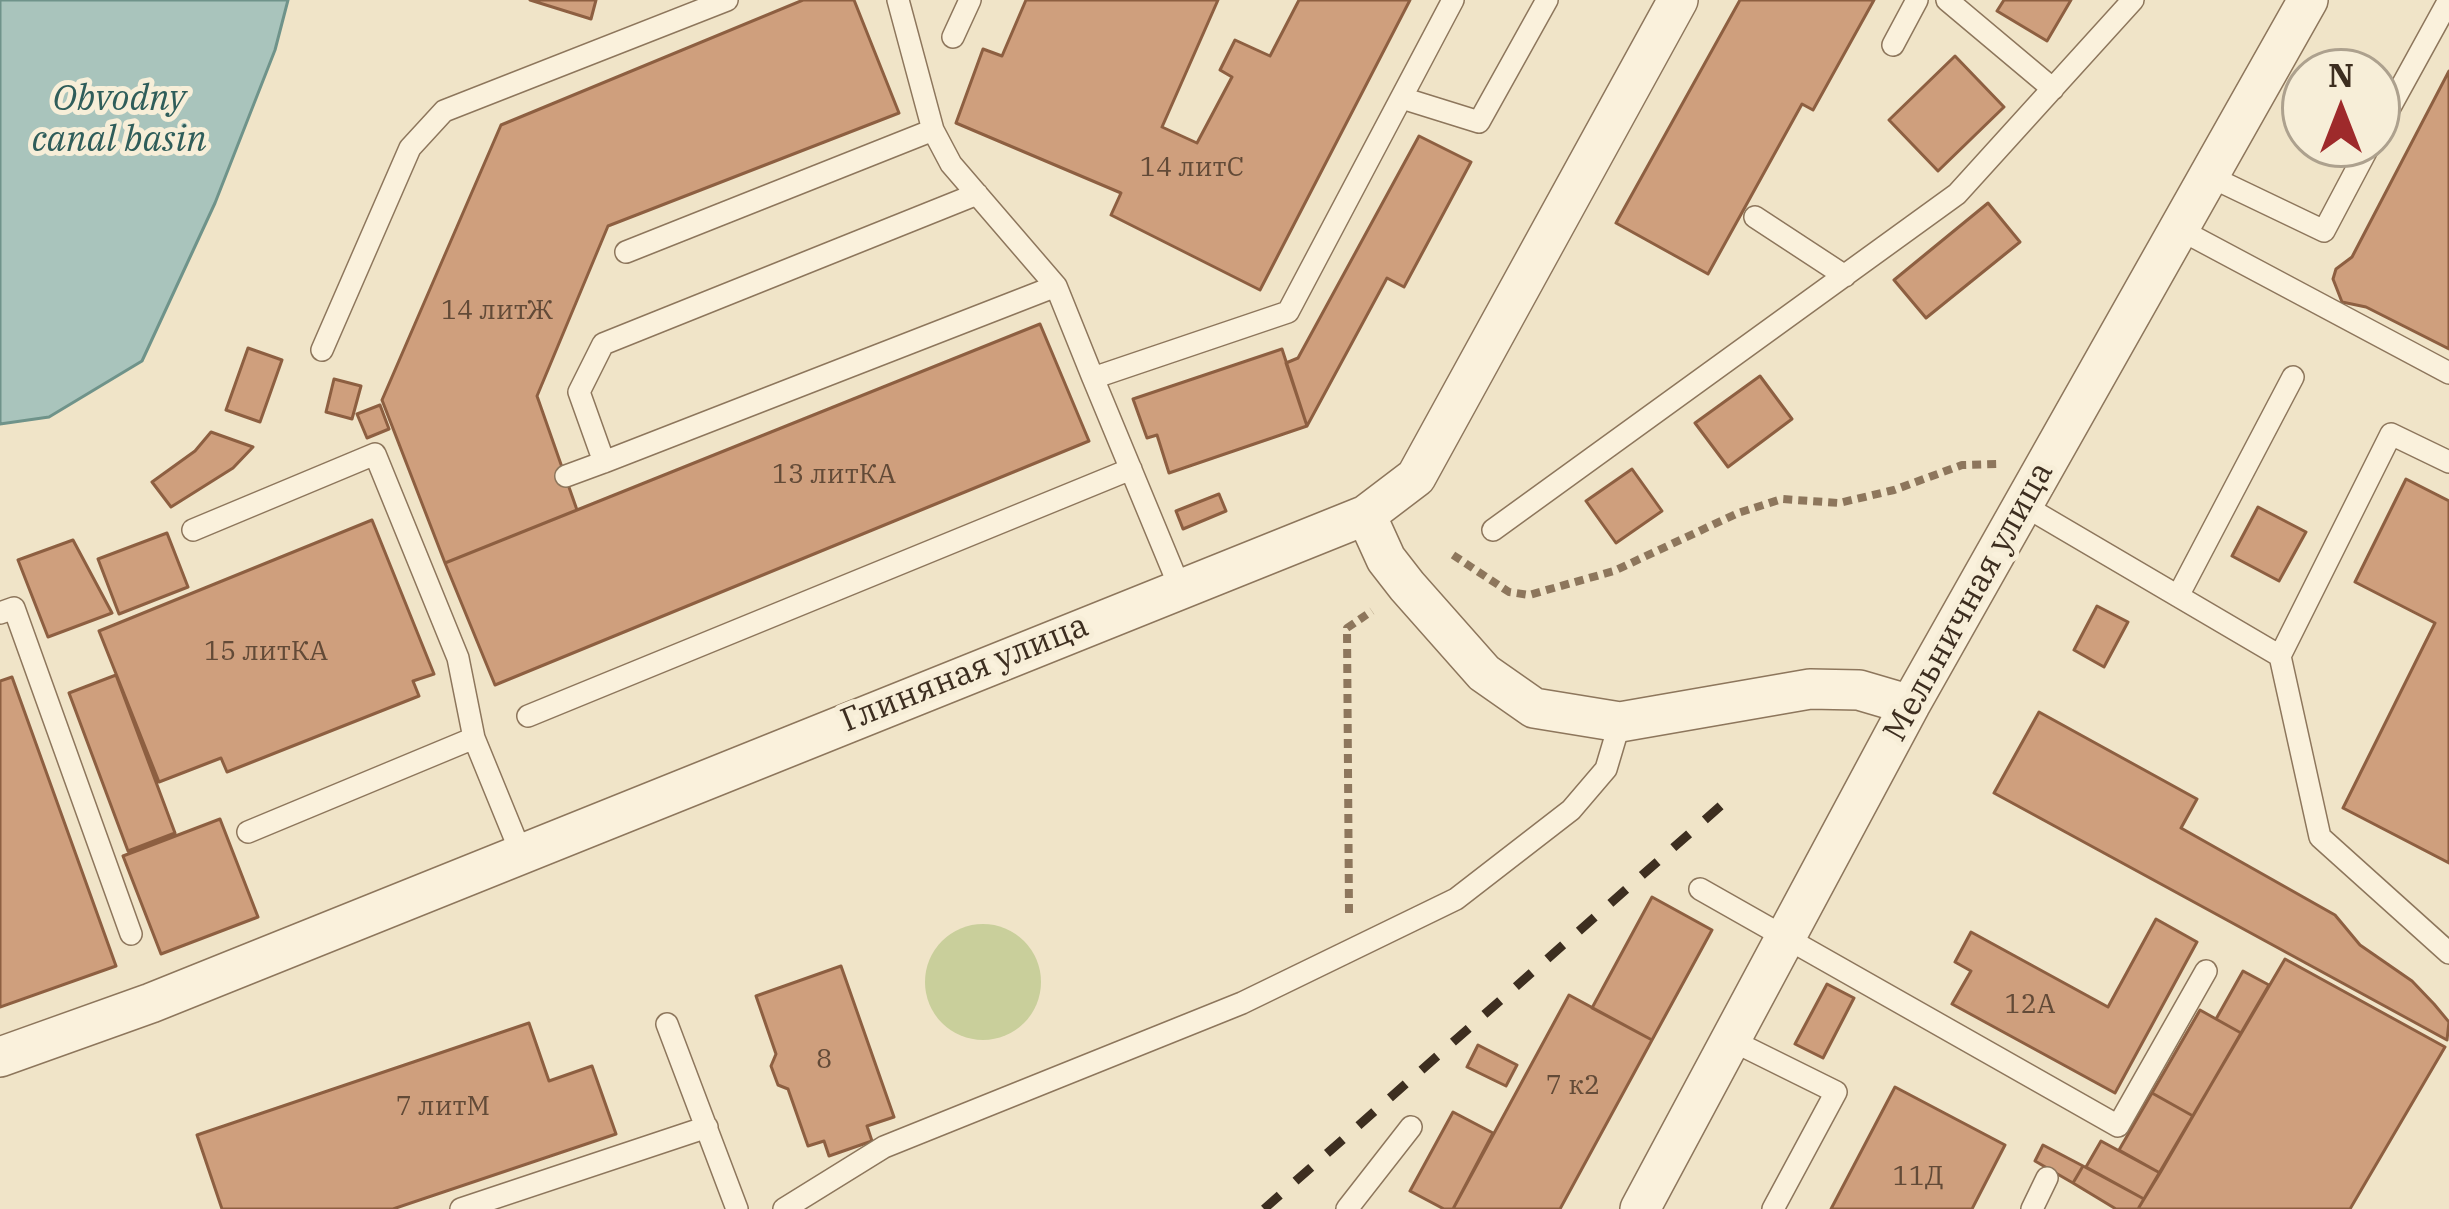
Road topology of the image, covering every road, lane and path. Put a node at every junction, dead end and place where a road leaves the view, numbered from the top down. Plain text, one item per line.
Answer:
1 (727, 0) edge
2 (898, 0) edge
3 (970, 0) edge
4 (1453, 0) edge
5 (1547, 0) edge
6 (1678, 0) edge
7 (1917, 0) edge
8 (1947, 0) edge
9 (2133, 0) edge
10 (2308, 0) edge
11 (2449, 0) edge
12 (687, 7) edge
13 (953, 37) dead end
14 (1893, 45) dead end
15 (2401, 87) edge
16 (2053, 89) junction
17 (1402, 98) junction
18 (933, 130) junction
19 (2357, 168) edge
20 (2209, 176) junction
21 (977, 194) junction
22 (1755, 217) dead end
23 (2179, 229) junction
24 (626, 252) dead end
25 (1845, 276) junction
26 (1056, 286) junction
27 (322, 350) dead end
28 (2449, 374) edge
29 (2293, 377) dead end
30 (1094, 378) junction
31 (604, 462) junction
32 (2449, 462) edge
33 (1131, 469) junction
34 (2043, 470) junction
35 (566, 476) dead end
36 (2023, 505) junction
37 (1366, 515) junction
38 (193, 530) dead end
39 (1493, 530) joint
40 (1454, 555) junction
41 (1407, 586) junction
42 (1180, 588) junction
43 (2179, 594) junction
44 (0, 613) edge
45 (2280, 656) junction
46 (1910, 705) junction
47 (528, 716) dead end
48 (1620, 722) junction
49 (474, 738) junction
50 (248, 832) dead end
51 (521, 853) junction
52 (1700, 889) dead end
53 (131, 934) dead end
54 (1786, 938) junction
55 (1349, 951) junction
56 (2449, 953) edge
57 (2206, 970) dead end
58 (667, 1024) dead end
59 (1731, 1040) junction
60 (0, 1057) edge
61 (707, 1126) junction
62 (1411, 1126) dead end
63 (2048, 1178) dead end
64 (461, 1209) edge
65 (737, 1209) edge
66 (784, 1209) edge
67 (1348, 1209) edge
68 (1640, 1209) edge
69 (1773, 1209) edge
70 (2032, 1209) edge

1 - 12 lane
2 - 18 lane
3 - 13 lane
4 - 17 lane
5 - 17 lane
6 - 37 street, Глиняная улица
7 - 14 lane
8 - 16 lane
9 - 16 lane
10 - 20 street, Мельничная улица
11 - 15 lane
12 - 27 lane
16 - 25 lane
17 - 30 lane
18 - 21 lane
18 - 24 lane
19 - 20 lane
20 - 23 street, Мельничная улица
21 - 26 lane
21 - 31 lane
22 - 25 lane
23 - 28 lane
23 - 34 street, Мельничная улица
25 - 39 lane
26 - 30 lane
26 - 31 lane
29 - 43 lane
30 - 33 lane
31 - 35 lane
32 - 45 lane
33 - 42 lane
33 - 47 lane
34 - 36 street, Мельничная улица
34 - 40 path
36 - 43 lane
36 - 46 street, Мельничная улица
37 - 41 street
37 - 42 street, Глиняная улица
38 - 49 lane
39 - 40 path
40 - 41 path
41 - 48 street
41 - 55 path
42 - 51 street, Глиняная улица
43 - 45 lane
44 - 53 lane
45 - 56 lane
46 - 48 street
46 - 54 street, Мельничная улица
48 - 55 lane
49 - 50 lane
49 - 51 lane
51 - 60 street, Глиняная улица
52 - 54 lane
54 - 57 lane
54 - 59 street, Мельничная улица
55 - 66 lane
58 - 61 lane
59 - 68 street, Мельничная улица
59 - 69 lane
61 - 64 lane
61 - 65 lane
62 - 67 lane
63 - 70 lane

